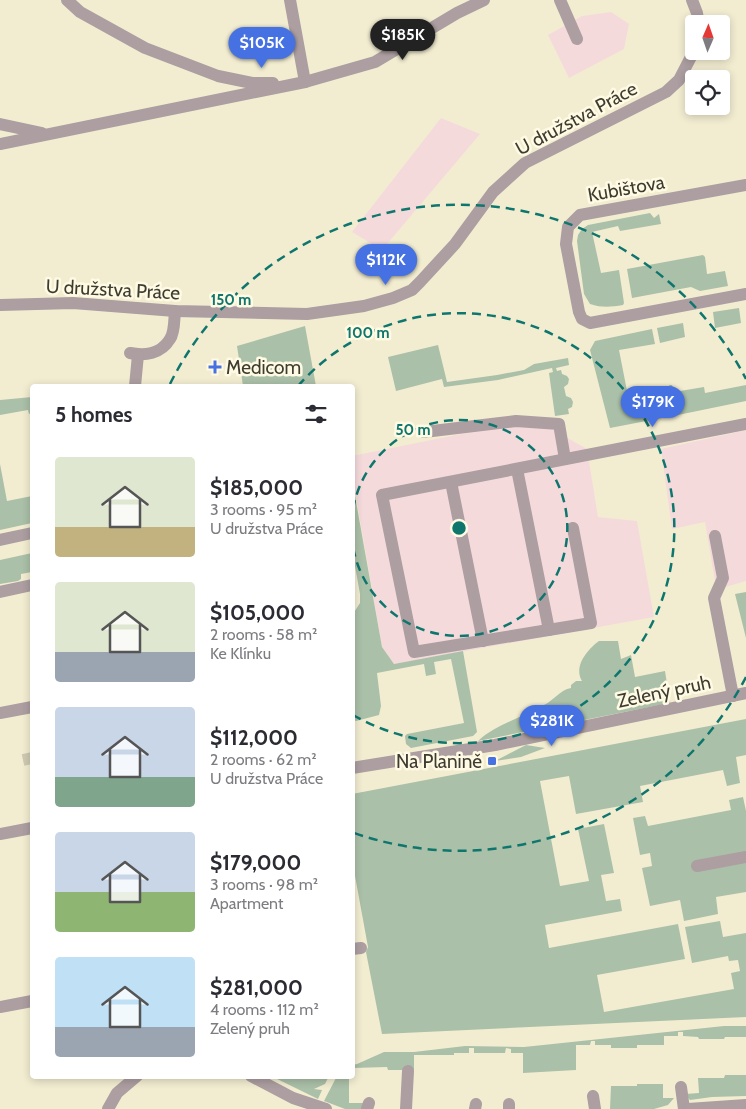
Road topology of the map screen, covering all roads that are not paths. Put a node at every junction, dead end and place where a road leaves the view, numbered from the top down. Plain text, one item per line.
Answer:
1 (67, 0) edge
2 (290, 0) edge
3 (484, 0) edge
4 (560, 0) edge
5 (692, 0) edge
6 (697, 15) edge
7 (577, 39) dead end
8 (690, 60) edge
9 (305, 82) junction
10 (0, 124) edge
11 (49, 134) junction
12 (0, 144) edge
13 (746, 185) edge
14 (746, 294) edge
15 (0, 305) edge
16 (175, 311) junction
17 (135, 384) edge
18 (746, 424) edge
19 (424, 432) dead end
20 (565, 458) junction
21 (518, 469) junction
22 (451, 482) junction
23 (573, 528) dead end
24 (30, 533) edge
25 (715, 536) dead end
26 (0, 540) edge
27 (30, 585) edge
28 (0, 592) edge
29 (549, 630) junction
30 (483, 641) junction
31 (746, 694) edge
32 (18, 696) dead end
33 (733, 696) junction
34 (30, 707) edge
35 (19, 709) junction
36 (0, 713) edge
37 (355, 768) edge
38 (30, 828) edge
39 (0, 834) edge
40 (746, 857) edge
41 (697, 866) dead end
42 (30, 1001) edge
43 (0, 1007) edge
44 (408, 1071) dead end
45 (134, 1079) edge
46 (257, 1079) edge
47 (681, 1087) dead end
48 (594, 1096) dead end
49 (746, 1105) edge
50 (108, 1109) edge
51 (326, 1109) edge
52 (406, 1109) edge
53 (595, 1109) edge
54 (684, 1109) edge
55 (688, 1109) edge

1 - 9 street
2 - 9 street
3 - 9 street
4 - 7 street
5 - 6 street
8 - 16 street, U družstva Práce
9 - 11 street
10 - 11 street
11 - 12 street
13 - 14 street, Kubištova
15 - 16 street, U družstva Práce
16 - 17 street
18 - 20 street
19 - 20 street
20 - 21 street
21 - 22 street
21 - 29 street
22 - 30 street
22 - 30 street
23 - 29 street
24 - 26 street
25 - 33 street
27 - 28 street
29 - 30 street
31 - 33 street, Zelený pruh
32 - 35 street
33 - 37 street, Zelený pruh
34 - 35 street
35 - 36 street
38 - 39 street
40 - 41 street
42 - 43 street
44 - 52 street
45 - 50 street
46 - 51 street
47 - 54 street
48 - 53 street
49 - 55 street

